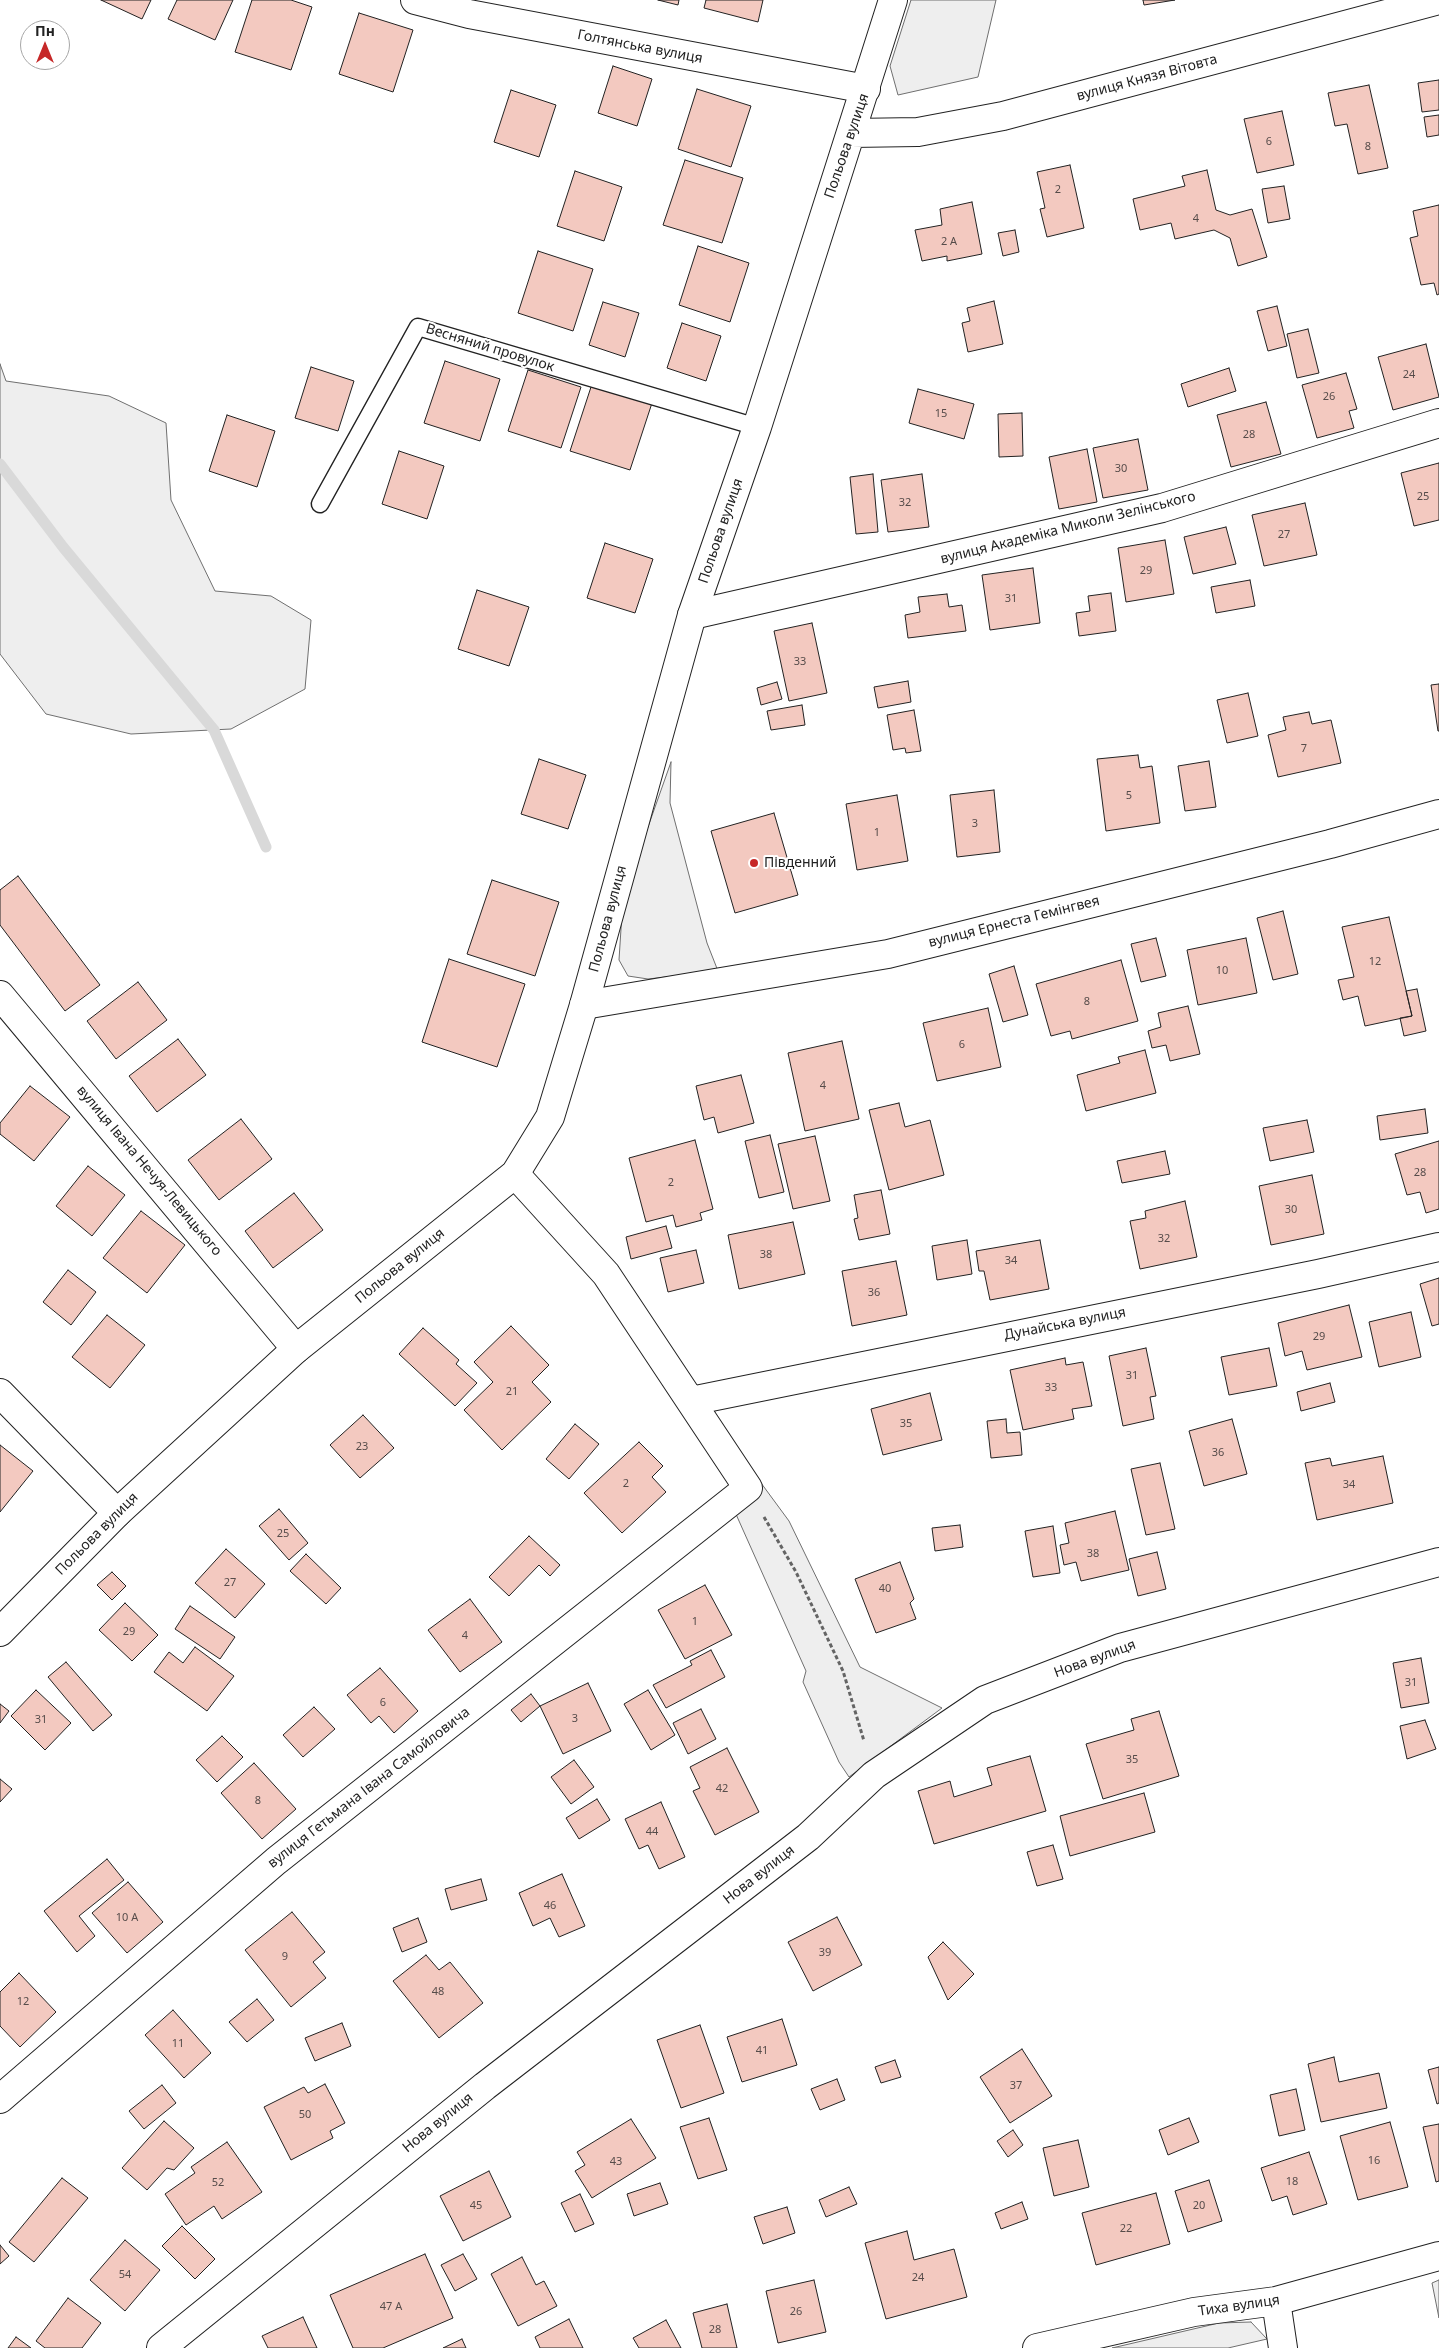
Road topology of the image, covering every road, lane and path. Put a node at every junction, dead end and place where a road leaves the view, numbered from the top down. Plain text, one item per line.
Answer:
1 (415, 0) edge
2 (894, 0) edge
3 (1439, 0) edge
4 (866, 89) junction
5 (851, 133) junction
6 (1439, 423) edge
7 (757, 427) junction
8 (320, 504) dead end
9 (692, 615) junction
10 (1439, 814) edge
11 (0, 995) edge
12 (584, 1005) junction
13 (515, 1174) junction
14 (1439, 1247) edge
15 (296, 1349) junction
16 (0, 1393) edge
17 (691, 1401) junction
18 (748, 1488) junction
19 (117, 1513) junction
20 (1439, 1562) edge
21 (0, 1632) edge
22 (874, 1775) junction
23 (0, 2099) edge
24 (1439, 2256) edge
25 (1276, 2301) junction
26 (161, 2348) edge
27 (1037, 2348) edge
28 (1282, 2348) edge

1 - 4 street, Голтянська вулиця
2 - 4 street, Польова вулиця
3 - 5 street, вулиця Князя Вітовта
4 - 5 street, Польова вулиця
5 - 7 street, Польова вулиця
6 - 9 street, вулиця Академіка Миколи Зелінського
7 - 8 lane, Весняний провулок
7 - 9 street, Польова вулиця
9 - 12 street, Польова вулиця
10 - 12 street, вулиця Ернеста Гемінгвея
11 - 15 street, вулиця Івана Нечуя-Левицького
12 - 13 street, Польова вулиця
13 - 15 street, Польова вулиця
13 - 17 street
14 - 17 street, Дунайська вулиця
15 - 19 street, Польова вулиця
16 - 19 street
17 - 18 street
18 - 22 path
18 - 23 street, вулиця Гетьмана Івана Самойловича
19 - 21 street, Польова вулиця
20 - 22 street, Нова вулиця
22 - 26 street, Нова вулиця
24 - 25 street, Тиха вулиця
25 - 27 street, Тиха вулиця
25 - 28 street

